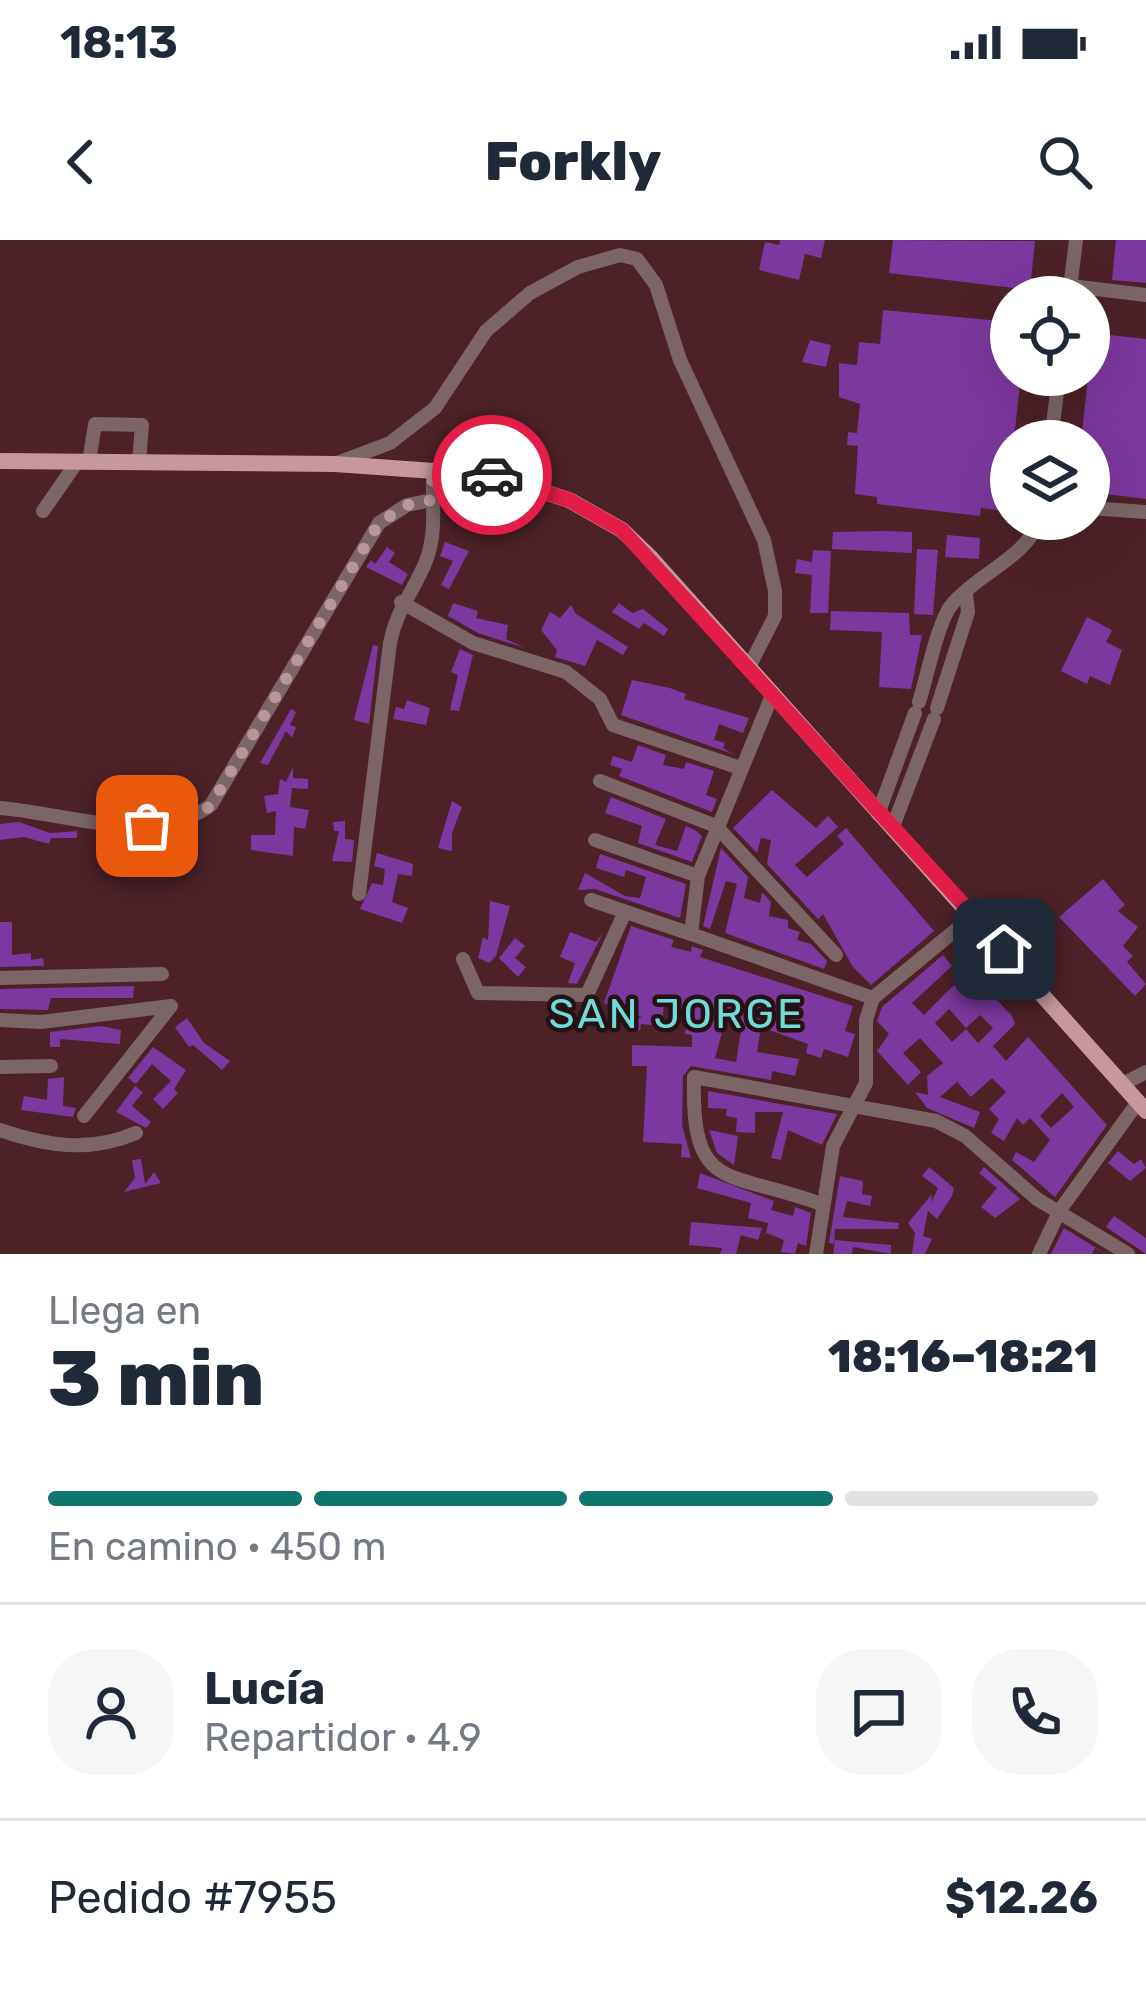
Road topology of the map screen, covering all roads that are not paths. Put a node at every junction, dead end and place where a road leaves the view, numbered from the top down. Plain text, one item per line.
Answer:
1 (1076, 240) edge
2 (1072, 276) edge
3 (1110, 294) edge
4 (1146, 295) edge
5 (0, 461) edge
6 (83, 462) junction
7 (139, 462) junction
8 (335, 464) junction
9 (433, 472) junction
10 (432, 500) junction
11 (1110, 509) edge
12 (43, 511) dead end
13 (1146, 512) edge
14 (1031, 540) edge
15 (966, 594) junction
16 (401, 602) junction
17 (750, 665) junction
18 (773, 693) junction
19 (740, 769) junction
20 (600, 781) dead end
21 (0, 808) edge
22 (878, 814) junction
23 (716, 826) junction
24 (892, 829) junction
25 (596, 840) dead end
26 (698, 876) junction
27 (359, 894) dead end
28 (591, 900) dead end
29 (625, 912) junction
30 (974, 915) junction
31 (692, 934) junction
32 (836, 955) dead end
33 (463, 958) dead end
34 (162, 974) dead end
35 (0, 978) edge
36 (873, 998) junction
37 (0, 1020) edge
38 (51, 1066) dead end
39 (0, 1067) edge
40 (1146, 1072) edge
41 (1123, 1084) junction
42 (855, 1107) junction
43 (1142, 1107) edge
44 (84, 1116) dead end
45 (0, 1130) edge
46 (136, 1133) dead end
47 (821, 1204) junction
48 (1060, 1210) junction
49 (816, 1254) edge
50 (1039, 1254) edge
51 (1128, 1254) edge

1 - 2 street
3 - 4 street
5 - 6 main road
6 - 7 main road
6 - 7 street
6 - 12 street
7 - 8 main road
8 - 9 main road
8 - 17 street
9 - 10 street
9 - 17 main road
10 - 16 street
10 - 21 street
11 - 13 street
14 - 15 street
15 - 22 street
15 - 24 street
16 - 19 street
16 - 27 street
17 - 18 main road
18 - 19 street
18 - 22 main road
19 - 23 street
20 - 23 street
22 - 24 main road
23 - 26 street
23 - 32 street
24 - 30 main road
25 - 26 street
26 - 31 street
28 - 29 street
29 - 31 street
29 - 33 street
30 - 36 street
30 - 41 main road
31 - 36 street
34 - 35 street
36 - 42 street
37 - 44 street
38 - 39 street
40 - 41 street
41 - 43 main road
42 - 47 street
42 - 47 street
42 - 48 street
43 - 48 street
45 - 46 street
47 - 49 street
48 - 50 street
48 - 51 street

